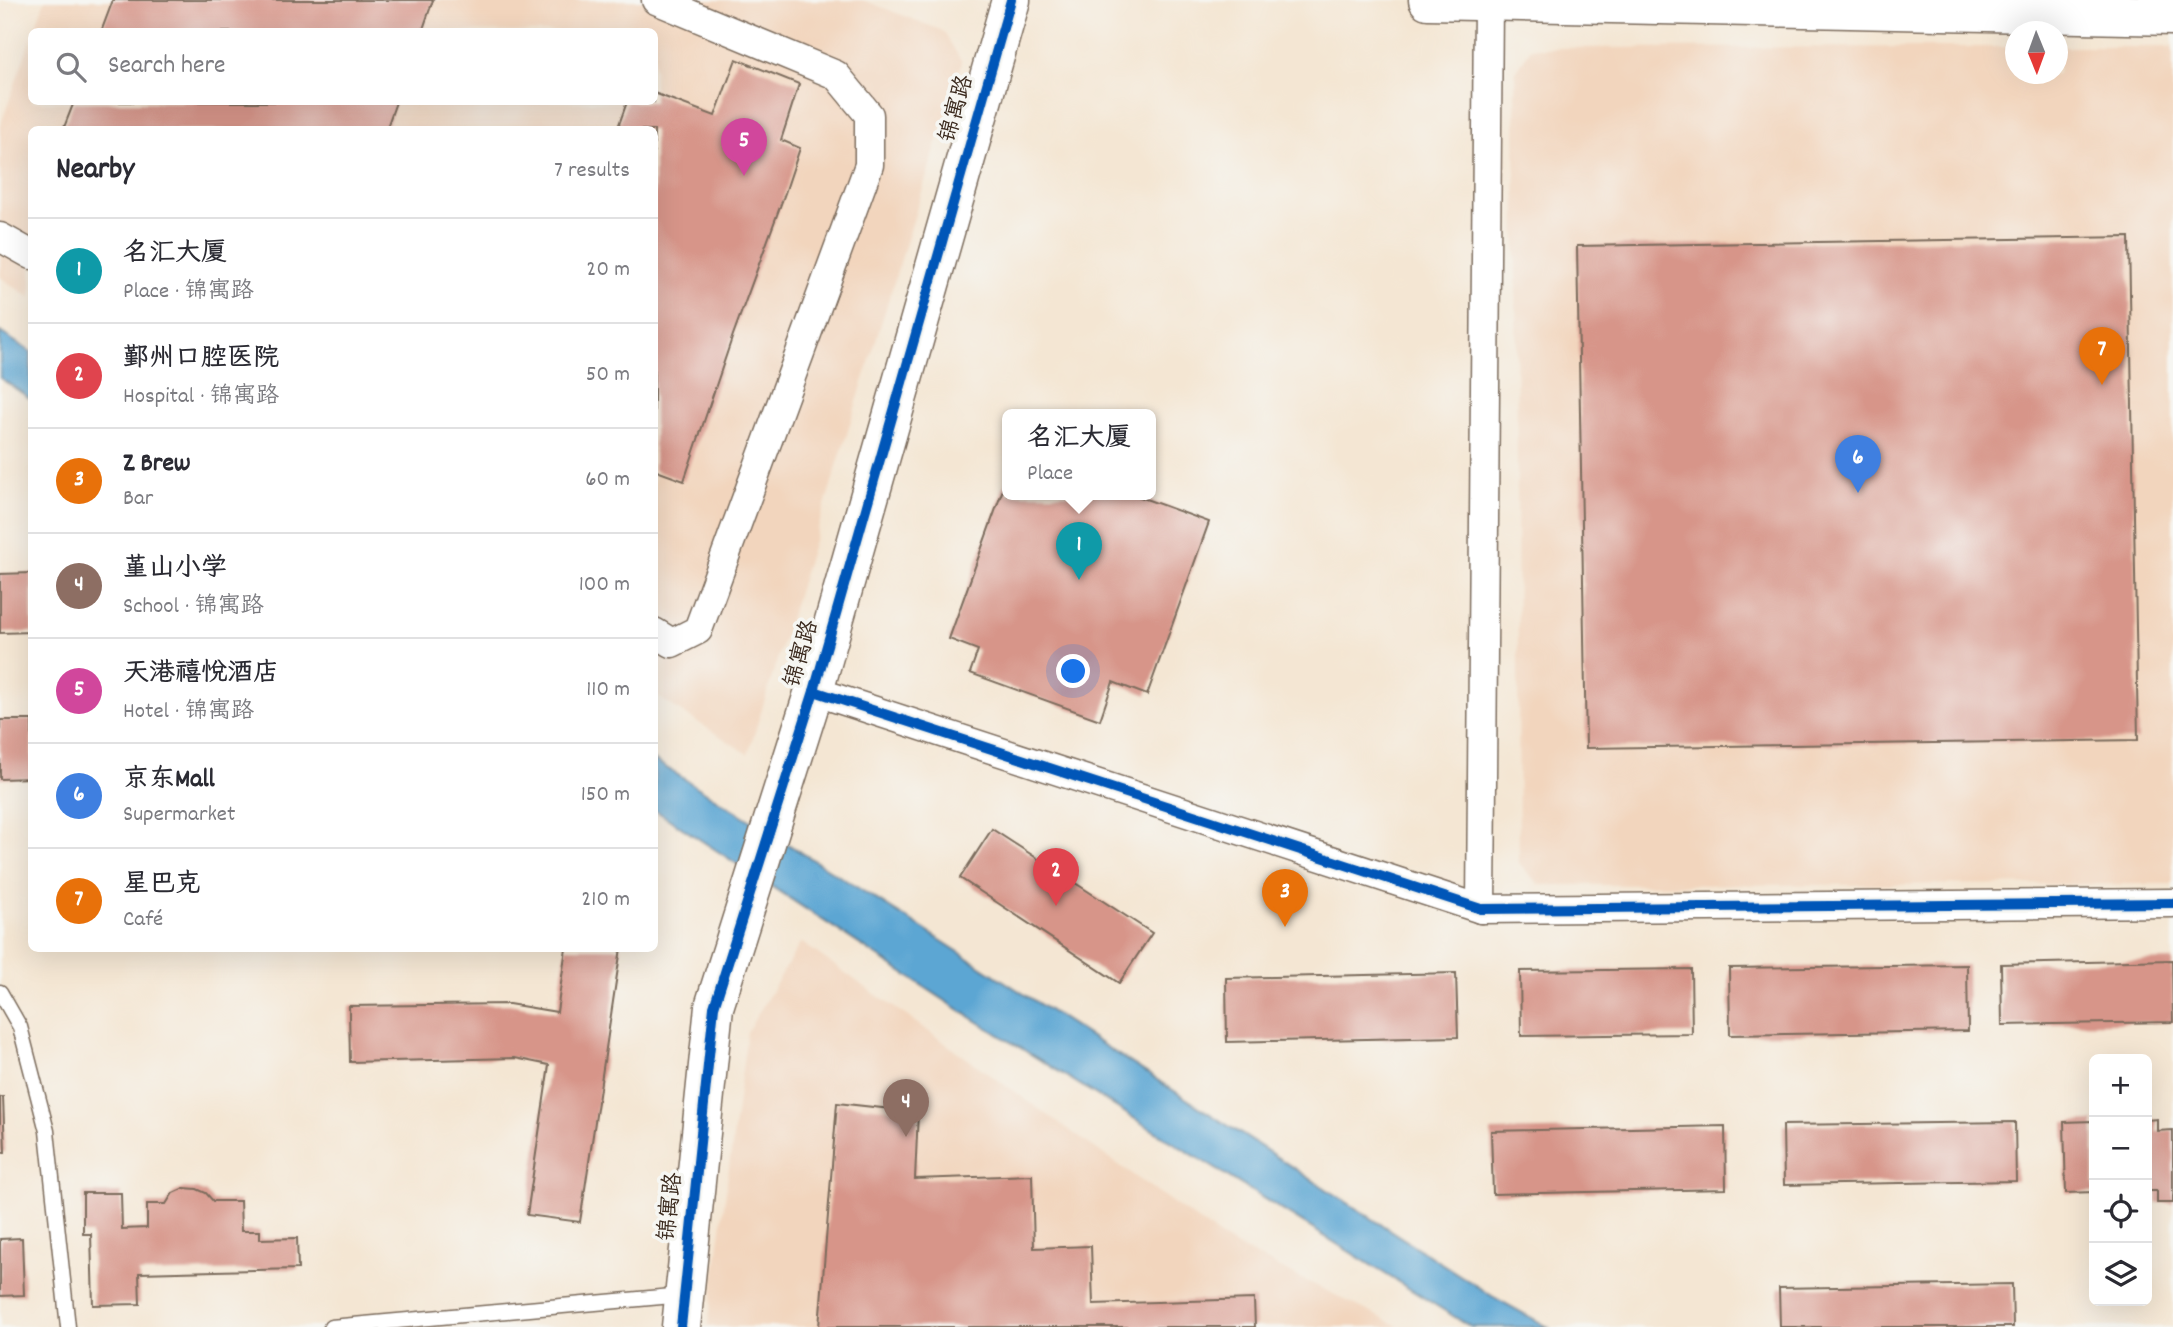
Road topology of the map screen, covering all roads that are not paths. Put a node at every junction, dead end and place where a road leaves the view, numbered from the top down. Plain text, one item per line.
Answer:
1 (656, 0) edge
2 (1011, 0) edge
3 (1428, 0) edge
4 (1488, 1) edge
5 (2173, 16) edge
6 (0, 237) edge
7 (28, 253) edge
8 (658, 634) edge
9 (814, 691) junction
10 (2173, 903) edge
11 (1481, 909) junction
12 (0, 992) edge
13 (682, 1311) edge
14 (68, 1327) edge
15 (331, 1327) edge

1 - 8 street
2 - 9 street, 锦寓路
3 - 4 street
4 - 5 street
4 - 11 street
6 - 7 street
9 - 11 street
9 - 13 street, 锦寓路
10 - 11 street
12 - 14 lane
13 - 15 lane

